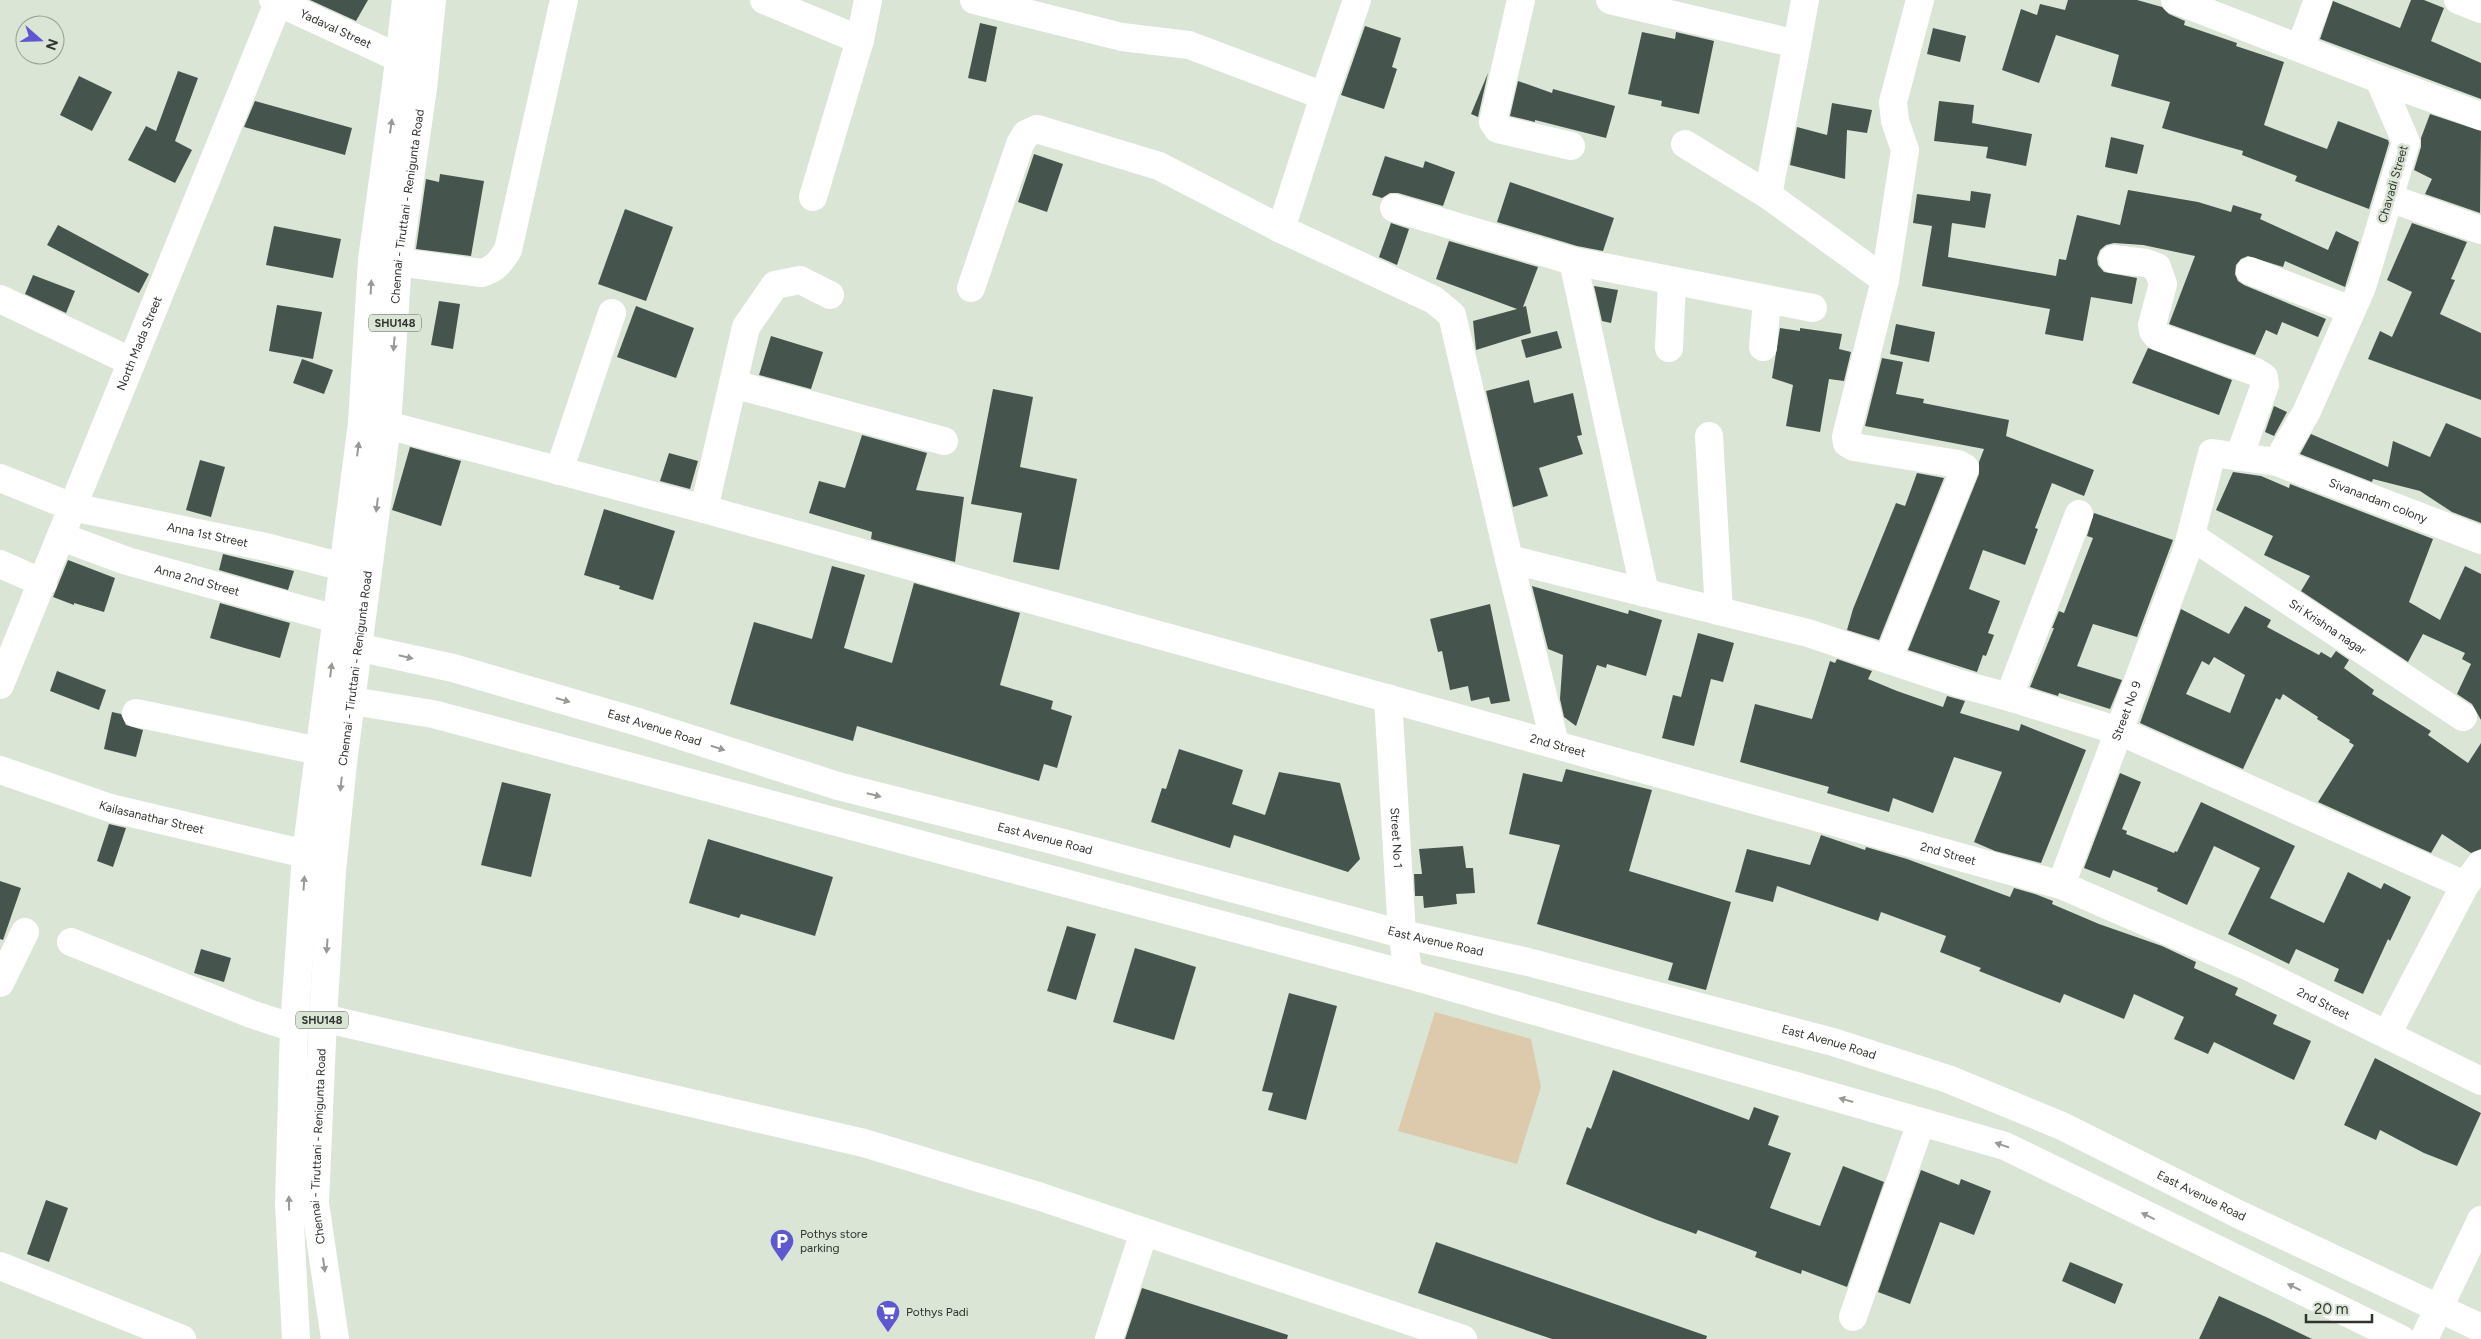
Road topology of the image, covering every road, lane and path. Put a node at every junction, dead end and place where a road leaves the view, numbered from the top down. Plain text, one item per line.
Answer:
1 (406, 0) edge
2 (432, 0) edge
3 (564, 0) edge
4 (764, 0) edge
5 (868, 0) edge
6 (974, 0) edge
7 (1357, 0) edge
8 (1521, 0) edge
9 (1610, 0) edge
10 (1805, 0) edge
11 (1920, 0) edge
12 (2175, 0) edge
13 (2318, 0) edge
14 (2458, 0) edge
15 (275, 2) edge
16 (2481, 9) edge
17 (860, 40) junction
18 (1797, 44) junction
19 (2300, 48) junction
20 (412, 59) junction
21 (2379, 79) junction
22 (1324, 96) junction
23 (2481, 116) edge
24 (1685, 144) dead end
25 (1571, 146) dead end
26 (1768, 195) junction
27 (813, 197) dead end
28 (2389, 198) junction
29 (1394, 208) dead end
30 (1281, 230) junction
31 (2481, 230) edge
32 (2113, 259) dead end
33 (1573, 261) junction
34 (398, 262) junction
35 (2250, 271) dead end
36 (1885, 280) junction
37 (1672, 282) junction
38 (971, 288) dead end
39 (830, 295) dead end
40 (0, 299) edge
41 (1767, 300) junction
42 (1812, 308) dead end
43 (2351, 310) junction
44 (612, 313) dead end
45 (1763, 347) dead end
46 (1669, 348) dead end
47 (132, 362) junction
48 (733, 384) junction
49 (387, 425) junction
50 (1709, 436) dead end
51 (944, 441) dead end
52 (2239, 456) junction
53 (2277, 462) junction
54 (559, 471) junction
55 (0, 478) edge
56 (72, 507) junction
57 (704, 509) junction
58 (2079, 514) dead end
59 (2191, 536) junction
60 (62, 537) junction
61 (2481, 540) edge
62 (1509, 559) junction
63 (0, 564) edge
64 (343, 567) junction
65 (43, 583) junction
66 (1645, 593) junction
67 (1719, 611) junction
68 (343, 636) junction
69 (8, 644) edge
70 (1888, 659) junction
71 (0, 685) edge
72 (2009, 696) junction
73 (1388, 698) junction
74 (340, 700) junction
75 (136, 713) dead end
76 (2463, 717) dead end
77 (2119, 731) junction
78 (1555, 744) junction
79 (319, 751) junction
80 (0, 770) edge
81 (306, 854) junction
82 (2473, 874) edge
83 (2061, 885) junction
84 (25, 932) dead end
85 (1402, 934) junction
86 (71, 942) dead end
87 (1409, 975) junction
88 (0, 983) edge
89 (323, 1018) junction
90 (294, 1028) junction
91 (2387, 1034) junction
92 (2481, 1081) edge
93 (1921, 1122) junction
94 (2481, 1220) edge
95 (1144, 1232) junction
96 (0, 1266) edge
97 (2438, 1306) junction
98 (1853, 1317) dead end
99 (2481, 1328) edge
100 (182, 1339) edge
101 (296, 1339) edge
102 (335, 1339) edge
103 (1109, 1339) edge
104 (1462, 1339) edge
105 (2401, 1339) edge
106 (2424, 1339) edge

1 - 20 street, Chennai - Tiruttani - Renigunta Road / SHU148
2 - 20 street, Chennai - Tiruttani - Renigunta Road / SHU148
3 - 34 street
4 - 17 street
5 - 17 street
6 - 22 street
7 - 22 street
8 - 25 street
9 - 18 street
10 - 18 street
11 - 36 street
12 - 19 street
13 - 19 street
14 - 16 street
15 - 20 street, Yadaval Street
15 - 47 street, North Mada Street
17 - 27 street
18 - 26 street
19 - 21 street
20 - 34 street, Chennai - Tiruttani - Renigunta Road / SHU148
64 -> 20 street, Chennai - Tiruttani - Renigunta Road / SHU148
21 - 23 street
21 - 28 street, Chavadi Street
22 - 30 street
24 - 26 street
26 - 36 street
28 - 31 street
28 - 43 street, Chavadi Street
29 - 33 street
30 - 38 street
30 - 62 street
32 - 52 street
33 - 37 street
33 - 66 street
34 -> 49 street, Chennai - Tiruttani - Renigunta Road / SHU148
35 - 43 street
36 - 70 street
37 - 41 street
37 - 46 street
39 - 48 street
40 - 47 street
41 - 42 street
41 - 45 street
43 - 53 street, Chavadi Street
44 - 54 street
47 - 56 street, North Mada Street
48 - 51 street
48 - 57 street
49 - 54 street, 2nd Street
49 -> 68 street, Chennai - Tiruttani - Renigunta Road / SHU148
50 - 67 street
52 - 53 street, Sivanandam colony
52 - 59 street, Street No 9
53 - 61 street, Sivanandam colony
54 - 57 street, 2nd Street
55 - 56 street, Anna 1st Street
56 - 60 street, North Mada Street
56 - 64 street, Anna 1st Street
57 - 73 street, 2nd Street
58 - 72 street
59 - 76 street, Sri Krishna nagar
59 - 77 street, Street No 9
60 - 65 street, North Mada Street
60 - 68 street, Anna 2nd Street
62 - 66 street
62 - 78 street
63 - 65 street
64 - 68 street, Chennai - Tiruttani - Renigunta Road / SHU148
65 - 69 street, North Mada Street
66 - 67 street
67 - 70 street
68 - 74 street, Chennai - Tiruttani - Renigunta Road / SHU148
68 -> 85 street, East Avenue Road
69 - 71 street, North Mada Street
70 - 72 street
72 - 77 street
73 - 78 street, 2nd Street
73 - 85 street, Street No 1
74 - 79 street, Chennai - Tiruttani - Renigunta Road / SHU148
74 - 87 street
74 -> 89 street, Chennai - Tiruttani - Renigunta Road / SHU148
75 - 79 street
77 - 82 street
77 - 83 street, Street No 9
78 - 83 street, 2nd Street
79 - 81 street, Chennai - Tiruttani - Renigunta Road / SHU148
80 - 81 street, Kailasanathar Street
90 -> 81 street, Chennai - Tiruttani - Renigunta Road / SHU148
82 - 91 street
83 - 91 street, 2nd Street
84 - 88 street
85 - 87 street, Street No 1
85 - 97 street, East Avenue Road
86 - 90 street
93 -> 87 street
89 - 95 street
89 -> 102 street, Chennai - Tiruttani - Renigunta Road / SHU148
101 -> 90 street, Chennai - Tiruttani - Renigunta Road / SHU148
91 - 92 street, 2nd Street
93 - 98 street
105 -> 93 street
94 - 97 street
95 - 103 street
95 - 104 street
96 - 100 street
97 - 99 street, East Avenue Road
97 - 106 street

